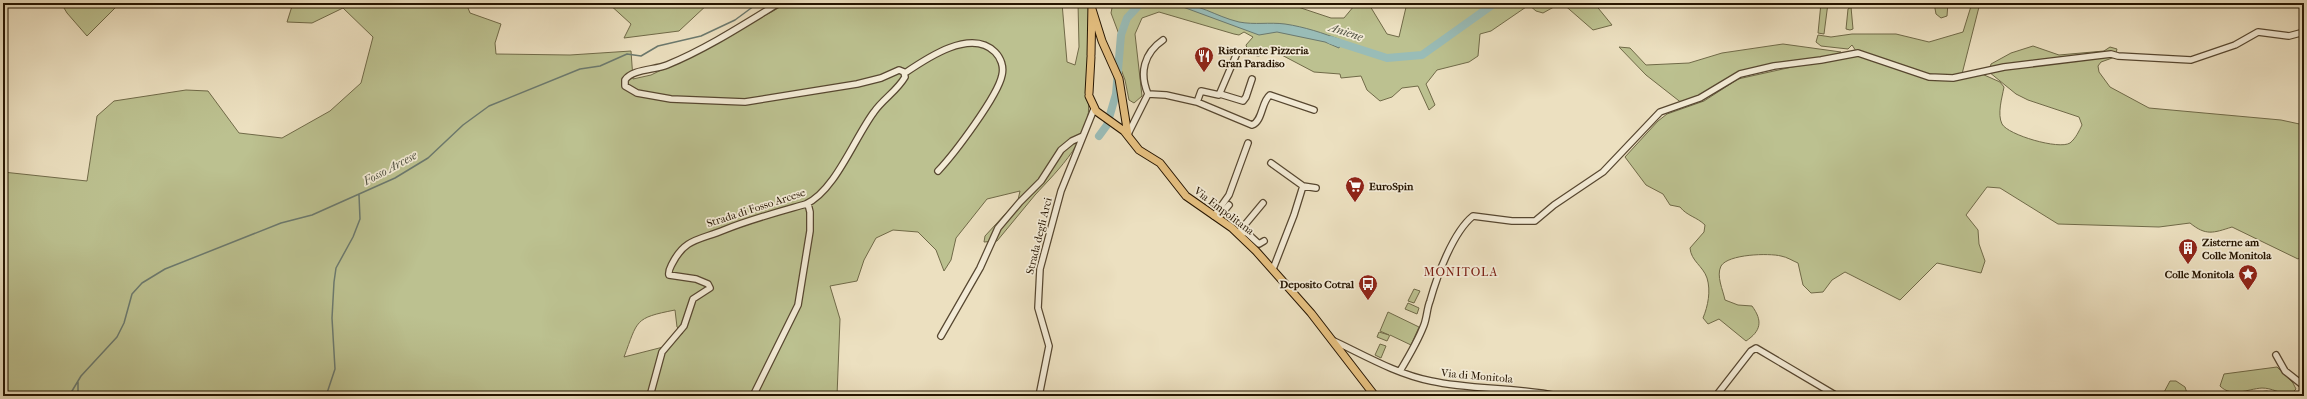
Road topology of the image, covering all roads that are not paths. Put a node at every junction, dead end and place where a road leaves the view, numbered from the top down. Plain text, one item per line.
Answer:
1 (779, 3) edge
2 (1092, 6) edge
3 (2304, 32) edge
4 (1163, 40) dead end
5 (1102, 41) junction
6 (1091, 42) junction
7 (1237, 53) dead end
8 (904, 73) junction
9 (1252, 79) dead end
10 (1148, 94) junction
11 (1220, 94) junction
12 (1197, 102) junction
13 (1314, 110) dead end
14 (1096, 111) junction
15 (1125, 117) junction
16 (1116, 125) junction
17 (1128, 134) junction
18 (1083, 136) junction
19 (1248, 143) dead end
20 (1271, 163) dead end
21 (938, 172) dead end
22 (1303, 186) junction
23 (1316, 188) dead end
24 (1263, 202) dead end
25 (808, 204) junction
26 (1229, 205) dead end
27 (1216, 217) junction
28 (1239, 232) junction
29 (1264, 241) dead end
30 (1273, 268) junction
31 (941, 336) dead end
32 (1330, 339) junction
33 (2276, 355) dead end
34 (1400, 372) junction
35 (2304, 386) edge
36 (650, 396) edge
37 (753, 396) edge
38 (1039, 396) edge
39 (1375, 396) edge
40 (1558, 396) edge
41 (1716, 396) edge
42 (1837, 396) edge

1 - 8 street
2 - 5 main road
2 - 6 main road
3 - 34 street
4 - 10 street
5 - 6 main road
5 - 15 main road
6 - 14 main road
7 - 11 street
8 - 21 street
8 - 25 street, Strada di Fosso Arcese
9 - 11 street
10 - 12 street
10 - 17 street
11 - 12 street
12 - 13 street
14 - 16 main road, Via Empolitana
14 - 18 street, Strada degli Arci
15 - 16 main road
15 - 17 main road
16 - 17 main road, Via Empolitana
17 - 27 main road, Via Empolitana
18 - 31 street
18 - 38 street, Strada degli Arci
19 - 27 street
20 - 22 street
22 - 23 street
22 - 30 street
24 - 28 street
25 - 36 street, Strada di Fosso Arcese
25 - 37 street
26 - 27 street
27 - 28 main road, Via Empolitana
28 - 29 street
28 - 30 main road, Via Empolitana
30 - 32 main road, Via Empolitana
32 - 34 street, Via di Monitola
32 - 39 main road, Via Empolitana
33 - 35 street
34 - 40 street, Via di Monitola
41 - 42 street

